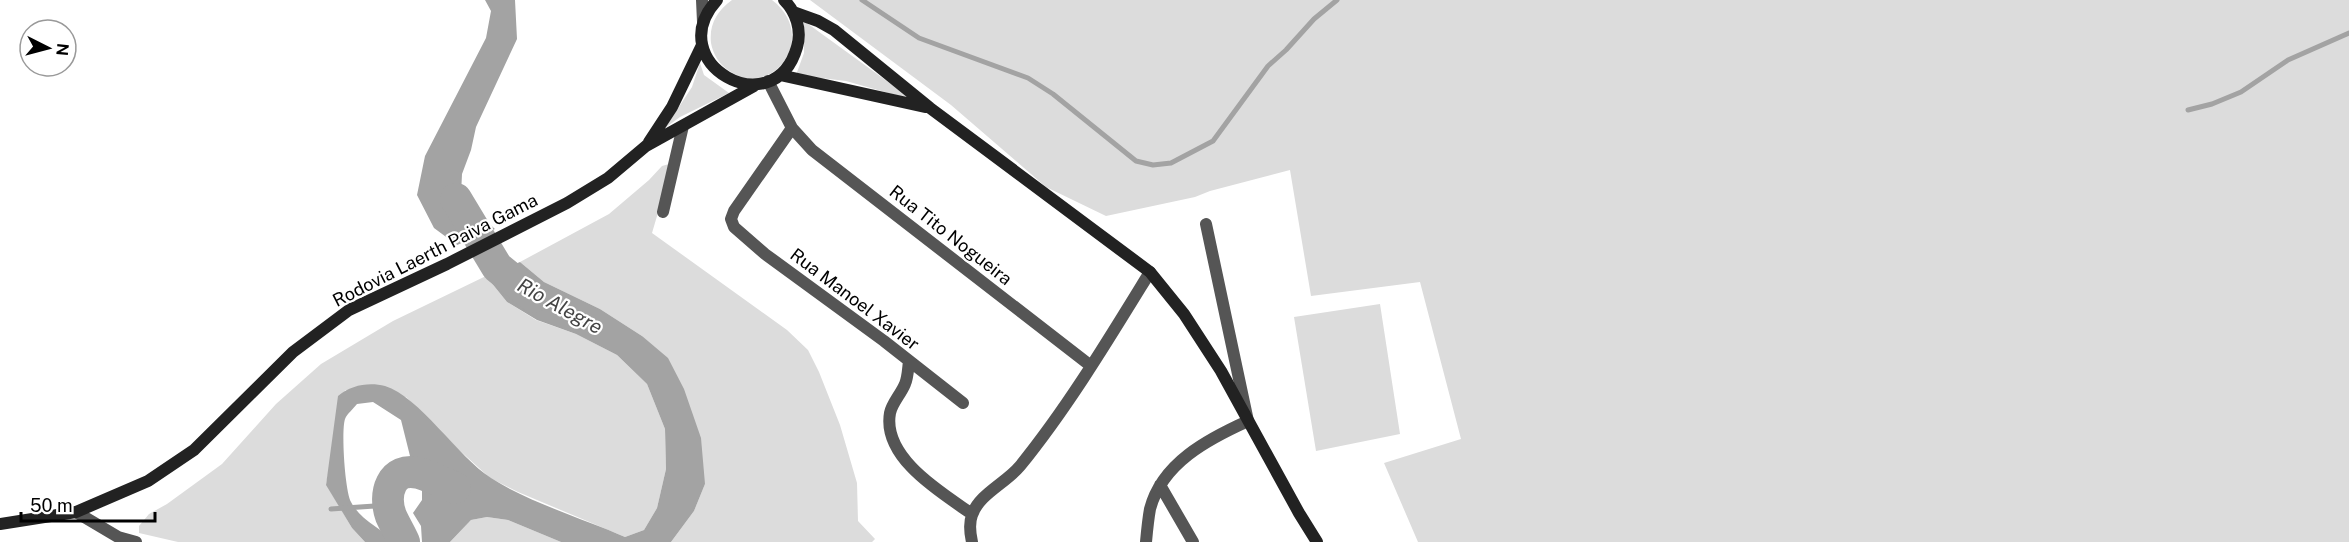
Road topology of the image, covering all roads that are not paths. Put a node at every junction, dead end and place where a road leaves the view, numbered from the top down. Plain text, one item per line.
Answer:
1 (702, 0) edge
2 (717, 0) edge
3 (784, 0) edge
4 (793, 12) junction
5 (703, 22) junction
6 (702, 45) junction
7 (780, 75) junction
8 (768, 81) junction
9 (754, 86) junction
10 (930, 108) junction
11 (683, 126) junction
12 (792, 128) junction
13 (646, 146) junction
14 (663, 212) dead end
15 (1206, 224) dead end
16 (1150, 272) junction
17 (909, 361) junction
18 (1091, 366) junction
19 (963, 404) dead end
20 (1248, 420) junction
21 (1160, 485) junction
22 (76, 512) junction
23 (972, 514) junction
24 (0, 524) edge
25 (136, 542) edge
26 (972, 542) edge
27 (1146, 542) edge
28 (1193, 542) edge
29 (1317, 542) edge

1 - 5 street
2 - 5 main road
3 - 4 main road
4 - 7 main road
4 - 10 main road
5 - 6 main road
6 - 9 main road
6 - 13 main road, Rodovia Laerth Paiva Gama
7 - 8 main road, Rodovia Laerth Paiva Gama
7 - 10 main road
8 - 9 main road, Rodovia Laerth Paiva Gama
8 - 12 street, Rua Tito Nogueira
9 - 11 main road, Rodovia Laerth Paiva Gama
10 - 16 main road
11 - 13 main road, Rodovia Laerth Paiva Gama
11 - 14 street
12 - 17 street, Rua Manoel Xavier
12 - 18 street, Rua Tito Nogueira
13 - 22 main road, Rodovia Laerth Paiva Gama
15 - 20 street
16 - 18 street
16 - 20 main road
17 - 19 street, Rua Manoel Xavier
17 - 23 street
18 - 23 street
20 - 21 street
20 - 29 main road
21 - 27 street
21 - 28 street
22 - 24 main road, Rodovia Laerth Paiva Gama
22 - 25 street
23 - 26 street

